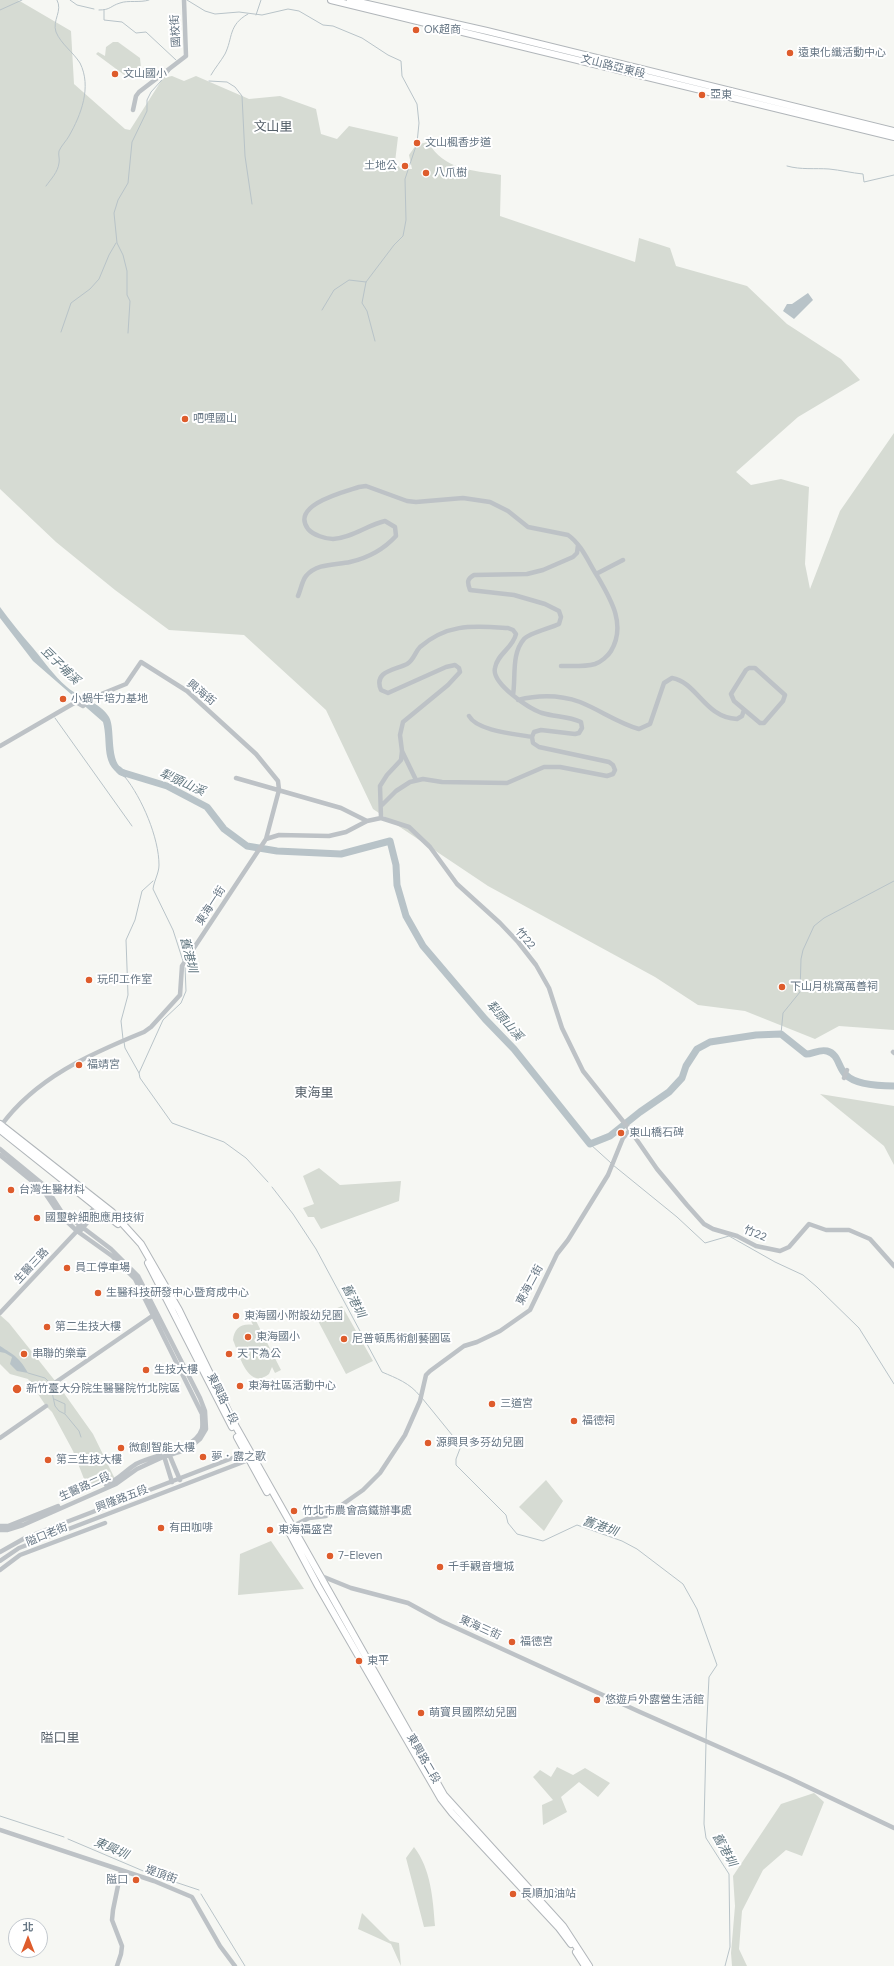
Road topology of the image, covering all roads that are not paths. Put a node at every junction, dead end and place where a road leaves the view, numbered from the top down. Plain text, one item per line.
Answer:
1 (184, 0) edge
2 (331, 0) edge
3 (350, 0) edge
4 (486, 34) junction
5 (672, 79) junction
6 (133, 110) dead end
7 (894, 131) edge
8 (894, 137) edge
9 (578, 546) junction
10 (624, 560) dead end
11 (596, 574) junction
12 (298, 596) dead end
13 (561, 666) dead end
14 (513, 695) junction
15 (518, 700) junction
16 (744, 710) junction
17 (469, 716) dead end
18 (532, 737) junction
19 (0, 746) edge
20 (402, 751) junction
21 (236, 778) dead end
22 (416, 780) junction
23 (279, 790) junction
24 (382, 805) junction
25 (381, 818) junction
26 (367, 821) junction
27 (266, 839) junction
28 (846, 1072) dead end
29 (844, 1078) dead end
30 (0, 1127) edge
31 (630, 1130) junction
32 (0, 1152) edge
33 (98, 1206) junction
34 (79, 1225) junction
35 (83, 1229) junction
36 (77, 1231) junction
37 (894, 1266) edge
38 (0, 1313) edge
39 (154, 1315) junction
40 (56, 1382) dead end
41 (46, 1406) dead end
42 (0, 1438) edge
43 (248, 1452) junction
44 (166, 1455) junction
45 (251, 1459) junction
46 (180, 1480) junction
47 (172, 1482) junction
48 (105, 1523) dead end
49 (0, 1526) edge
50 (289, 1528) junction
51 (0, 1530) edge
52 (0, 1552) edge
53 (0, 1561) edge
54 (0, 1570) edge
55 (312, 1574) junction
56 (319, 1575) junction
57 (894, 1828) edge
58 (0, 1830) edge
59 (121, 1871) junction
60 (509, 1871) junction
61 (117, 1966) edge
62 (235, 1966) edge
63 (585, 1966) edge
64 (589, 1966) edge

1 - 6 street, 國校街
2 - 4 main road, 文山路亞東段
3 - 4 main road, 文山路亞東段
4 - 5 main road, 文山路亞東段
5 - 7 main road, 文山路亞東段
5 - 8 main road, 文山路亞東段
9 - 11 street
9 - 12 street
9 - 14 street
10 - 11 street
11 - 13 street
14 - 15 street
14 - 20 street
15 - 16 street
15 - 18 street
16 - 16 street
17 - 18 street
18 - 22 street
19 - 23 street, 興海街
20 - 22 street
20 - 24 street
21 - 23 street
22 - 24 street
23 - 26 street
23 - 27 street
24 - 25 street
25 - 26 street
25 - 31 street, 竹22 / 竹22
26 - 27 street
27 - 30 street, 東海一街
28 - 29 street
30 - 33 main road, 東興路一段
31 - 37 street, 竹22 / 竹22
31 - 50 street, 東海二街
32 - 34 street, 生醫路二段
32 - 36 street, 生醫路二段
33 - 34 street
33 - 35 street
33 - 43 main road, 東興路一段
34 - 35 street, 生醫路二段
34 - 36 street
35 - 36 street
35 - 39 street, 生醫路二段
36 - 38 street, 生醫三路
36 - 39 street, 生醫路二段
39 - 40 street
39 - 44 street, 生醫路二段
41 - 42 street
43 - 45 main road, 東興路一段
43 - 46 street, 興隆路五段
44 - 46 street
44 - 47 street
44 - 49 street, 生醫路二段
44 - 51 street, 生醫路二段
45 - 50 main road, 東興路一段
45 - 53 street, 興隆路五段
46 - 47 street, 興隆路五段
47 - 52 street, 興隆路五段
48 - 54 street, 隘口老街
50 - 55 main road, 東興路二段
50 - 56 main road, 東興路二段
55 - 56 street, 東海三街
55 - 60 main road, 東興路二段
56 - 57 street, 東海三街
56 - 60 main road, 東興路二段
58 - 59 street, 堤頂街
59 - 61 street
59 - 62 street, 堤頂街
60 - 63 main road, 東興路二段
60 - 64 main road, 東興路二段

